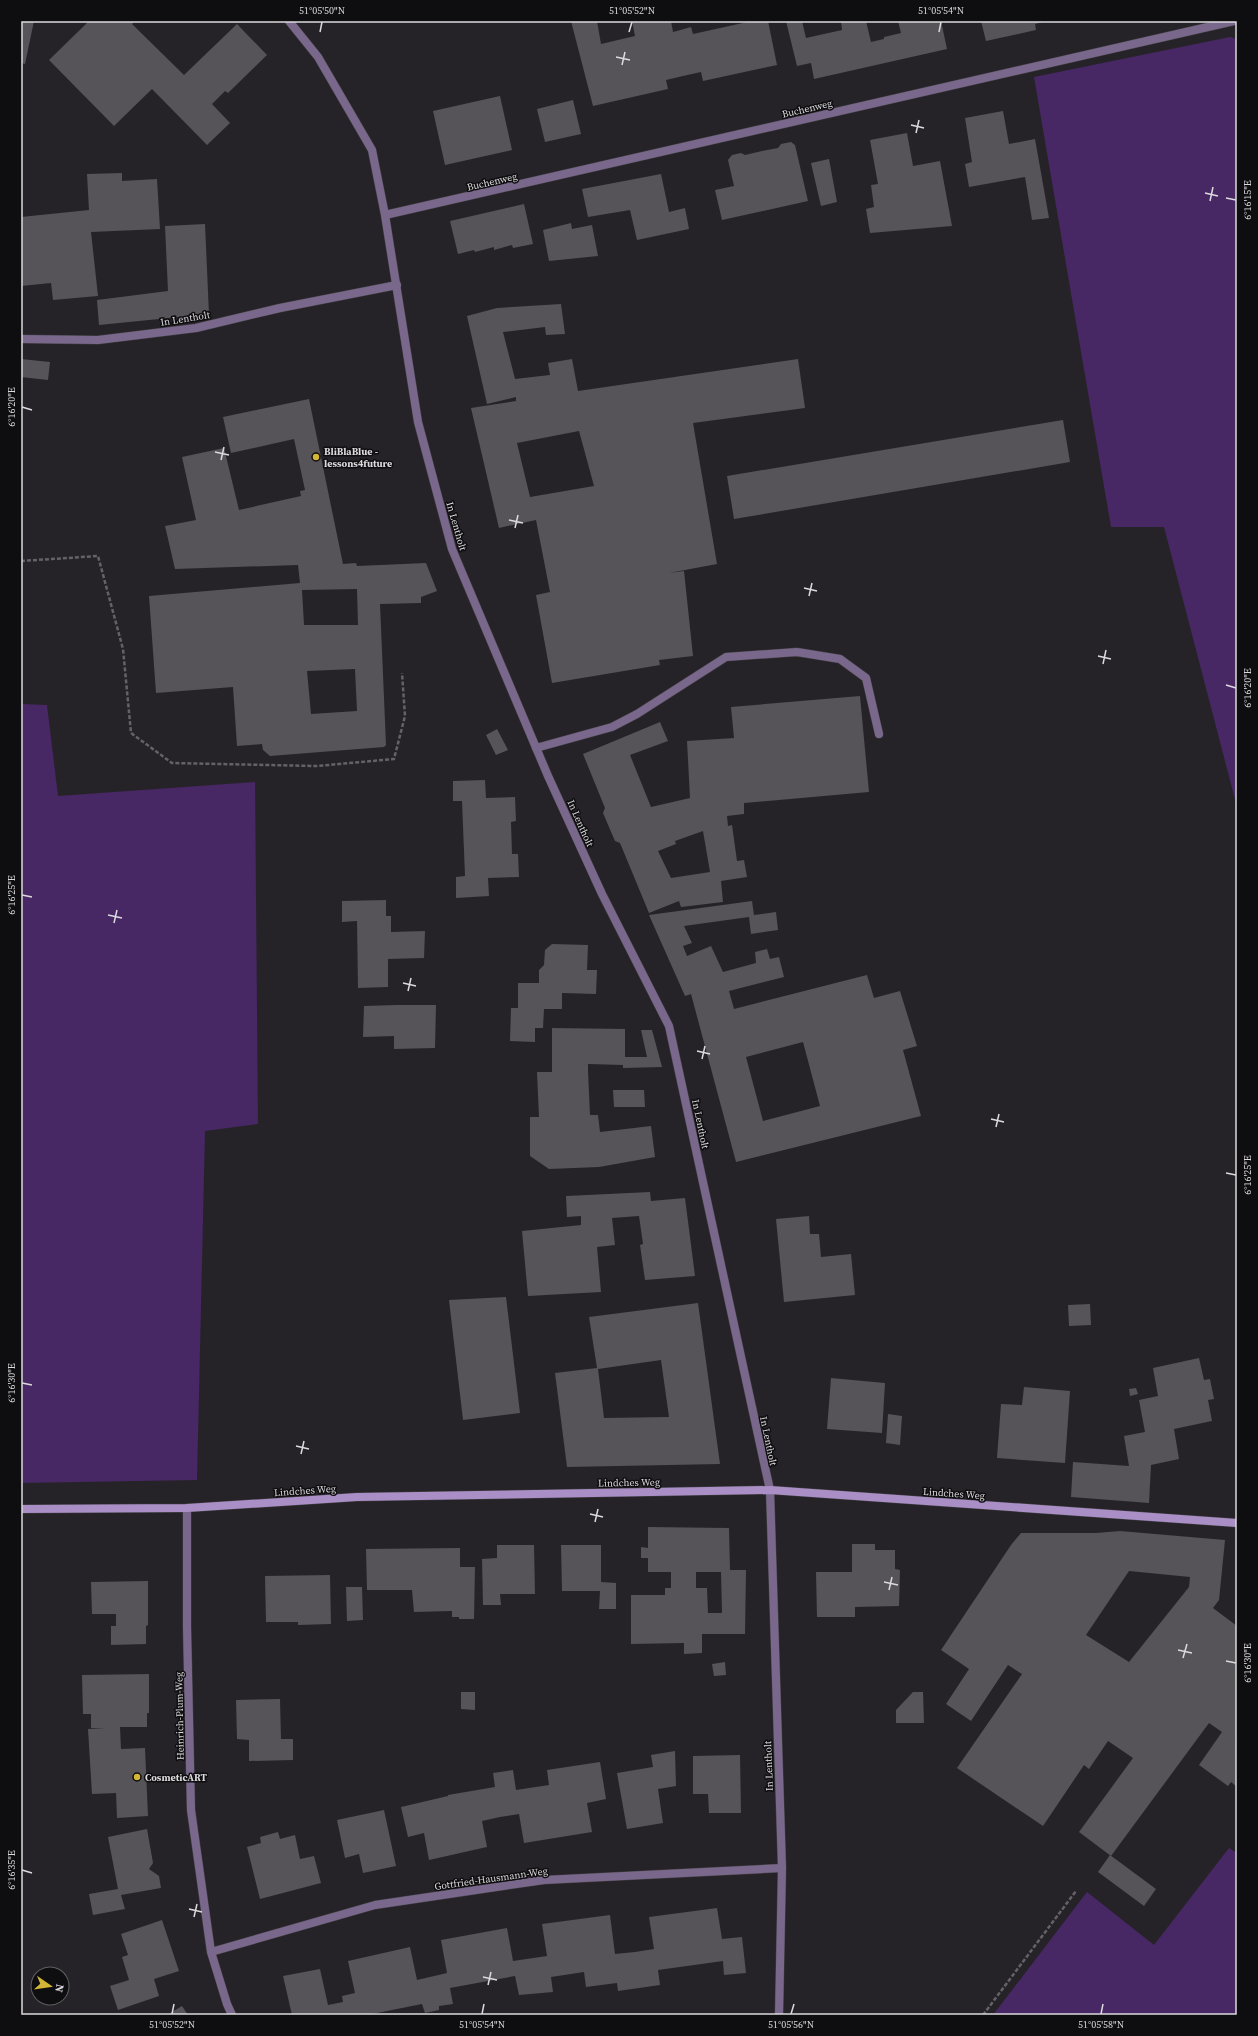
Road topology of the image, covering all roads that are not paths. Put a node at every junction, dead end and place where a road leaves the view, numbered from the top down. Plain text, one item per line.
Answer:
1 (289, 21) edge
2 (1234, 21) edge
3 (385, 215) junction
4 (396, 285) junction
5 (21, 339) edge
6 (879, 734) dead end
7 (536, 748) junction
8 (770, 1490) junction
9 (187, 1508) junction
10 (21, 1509) edge
11 (1237, 1523) edge
12 (782, 1868) junction
13 (211, 1952) junction
14 (232, 2015) edge
15 (780, 2015) edge

1 - 3 street, In Lentholt
2 - 3 street, Buchenweg
3 - 4 street, In Lentholt
4 - 5 street, In Lentholt
4 - 7 street, In Lentholt
6 - 7 street
7 - 8 street, In Lentholt
8 - 9 street, Lindches Weg
8 - 11 street, Lindches Weg
8 - 12 street, In Lentholt
9 - 10 street, Lindches Weg
9 - 13 street, Heinrich-Plum-Weg
12 - 13 street, Gottfried-Hausmann-Weg
12 - 15 street, In Lentholt
13 - 14 street, Heinrich-Plum-Weg

